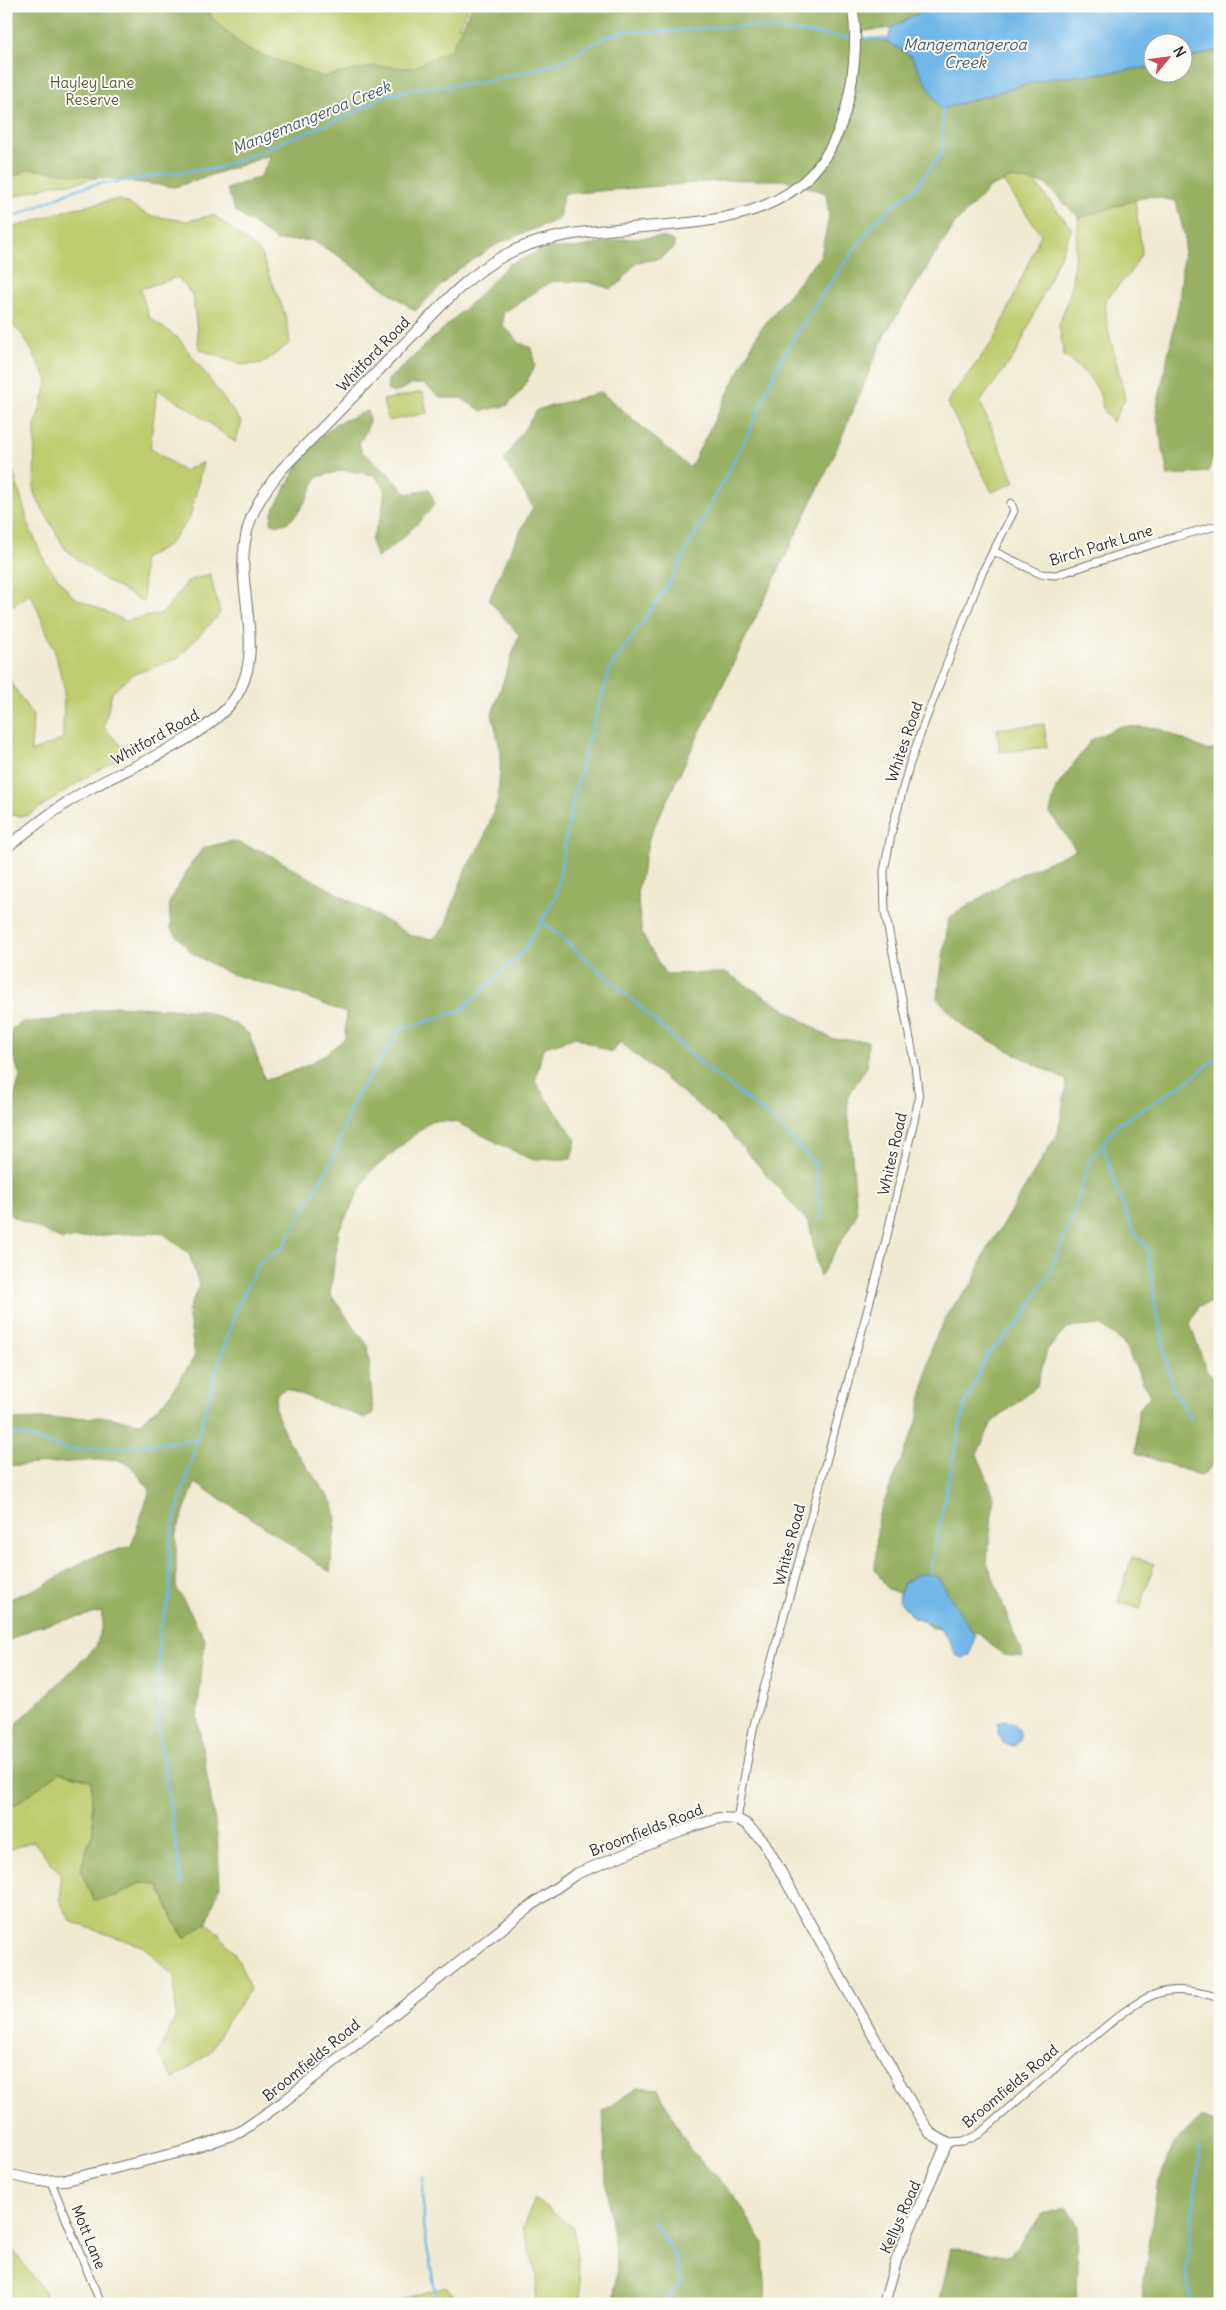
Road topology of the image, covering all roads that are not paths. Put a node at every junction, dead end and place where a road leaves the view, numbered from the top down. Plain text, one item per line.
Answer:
1 (852, 6) edge
2 (1011, 503) dead end
3 (1220, 525) edge
4 (993, 551) junction
5 (6, 848) edge
6 (737, 1819) junction
7 (1220, 1998) edge
8 (947, 2144) junction
9 (6, 2174) edge
10 (51, 2182) junction
11 (100, 2304) edge
12 (884, 2304) edge

1 - 5 street, Whitford Road
2 - 4 street, Whites Road
3 - 4 street, Birch Park Lane
4 - 6 street, Whites Road
6 - 8 street
6 - 10 street, Broomfields Road
7 - 8 street, Broomfields Road
8 - 12 street, Kellys Road
9 - 10 street, Broomfields Road
10 - 11 street, Mott Lane

